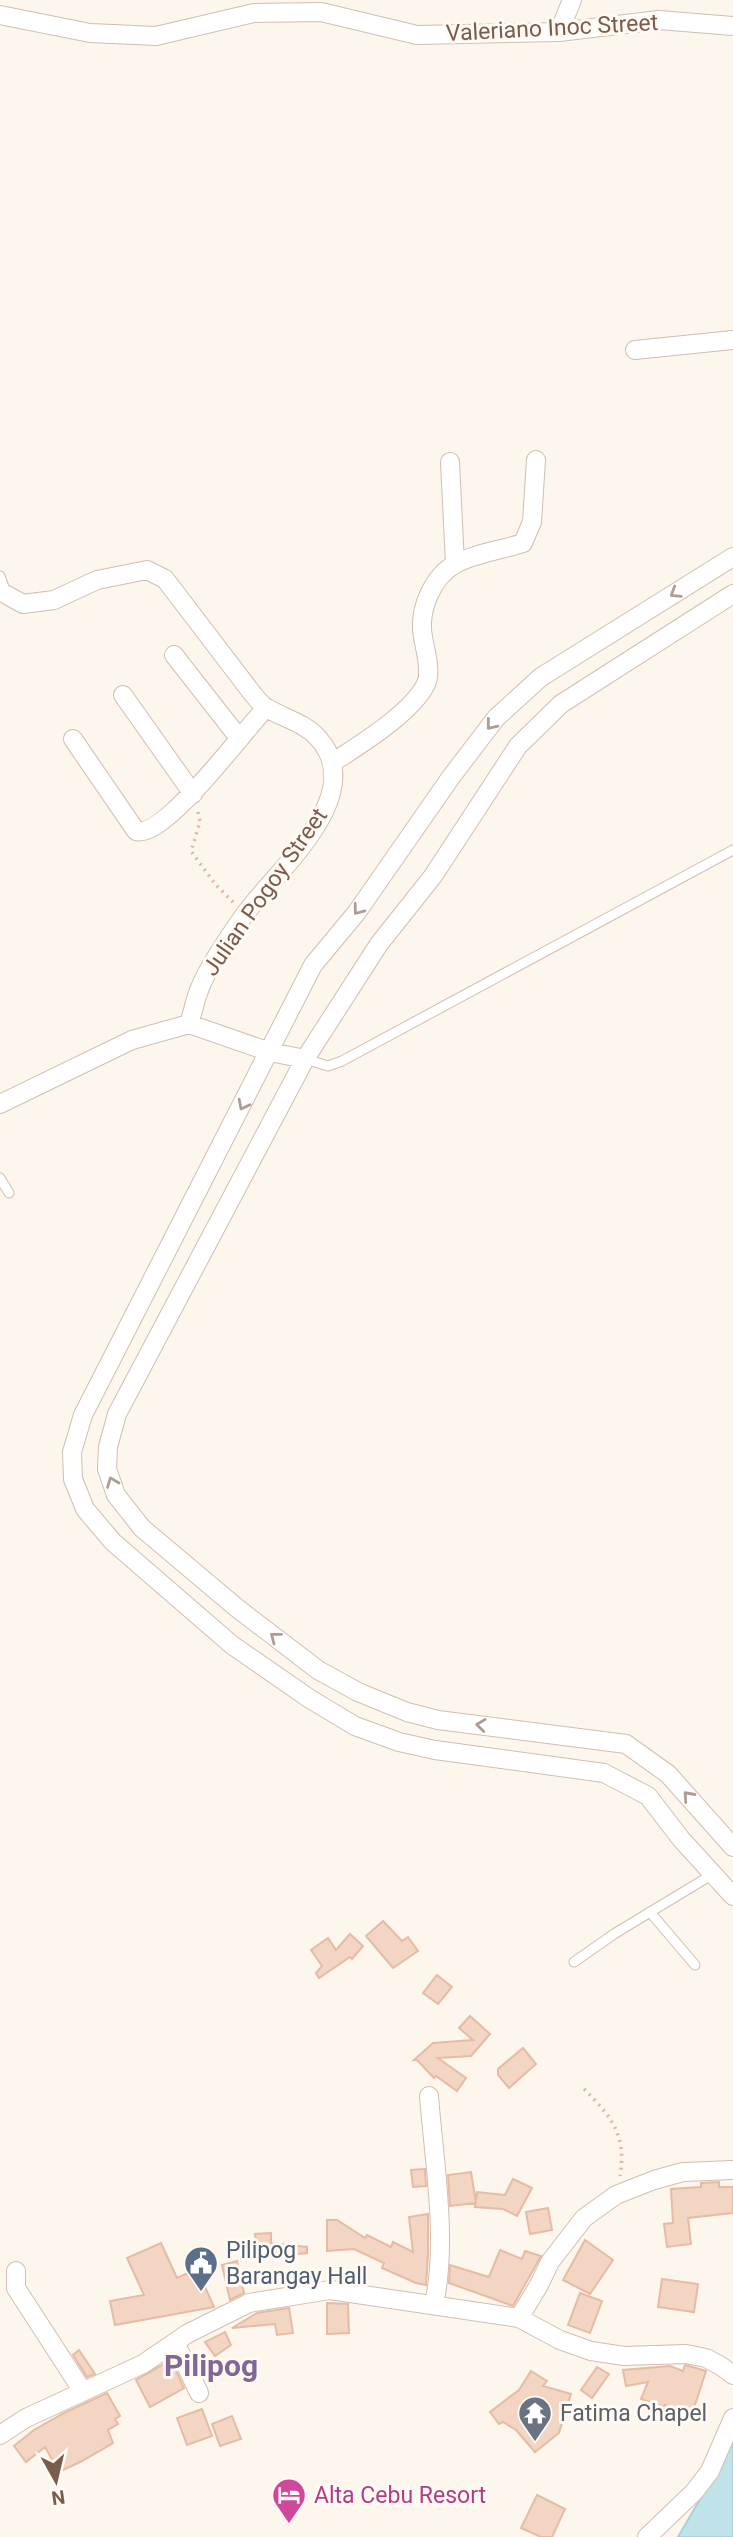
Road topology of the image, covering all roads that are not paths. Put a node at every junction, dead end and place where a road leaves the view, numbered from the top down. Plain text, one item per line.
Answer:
1 (572, 0) edge
2 (0, 15) edge
3 (733, 26) edge
4 (559, 32) junction
5 (733, 340) edge
6 (635, 350) dead end
7 (536, 460) dead end
8 (450, 462) dead end
9 (733, 557) edge
10 (455, 564) junction
11 (0, 576) edge
12 (733, 594) edge
13 (7, 595) joint
14 (174, 655) dead end
15 (123, 695) dead end
16 (266, 708) junction
17 (239, 738) junction
18 (73, 739) dead end
19 (332, 763) junction
20 (193, 794) junction
21 (733, 850) edge
22 (189, 1024) junction
23 (271, 1052) junction
24 (304, 1059) junction
25 (0, 1104) edge
26 (0, 1178) edge
27 (9, 1193) dead end
28 (733, 1847) edge
29 (713, 1874) junction
30 (733, 1896) edge
31 (650, 1912) junction
32 (574, 1962) dead end
33 (695, 1965) dead end
34 (429, 2096) dead end
35 (733, 2170) edge
36 (16, 2271) dead end
37 (434, 2304) junction
38 (519, 2318) junction
39 (175, 2342) junction
40 (733, 2375) edge
41 (82, 2390) junction
42 (200, 2393) dead end
43 (733, 2418) edge
44 (0, 2435) edge
45 (647, 2537) edge

1 - 4 street
2 - 4 street, Valeriano Inoc Street
3 - 4 street, Valeriano Inoc Street
5 - 6 street
7 - 10 street
8 - 10 street
9 -> 23 street
10 - 19 street
11 - 13 lane
12 - 24 street
13 - 16 street
14 - 17 street
15 - 20 street
16 - 17 street
16 - 19 street
17 - 20 street
18 - 20 street
19 - 22 street, Julian Pogoy Street
21 - 24 lane
22 - 23 street
22 - 25 street
23 - 24 street
23 -> 29 street
28 -> 24 street
26 - 27 lane
29 - 30 street
29 - 31 lane
31 - 32 lane
31 - 33 lane
34 - 37 street
35 - 38 street
36 - 41 street
37 - 38 street
37 - 39 street
38 - 40 street
39 - 41 street
39 - 42 street
41 - 44 street
43 - 45 street

